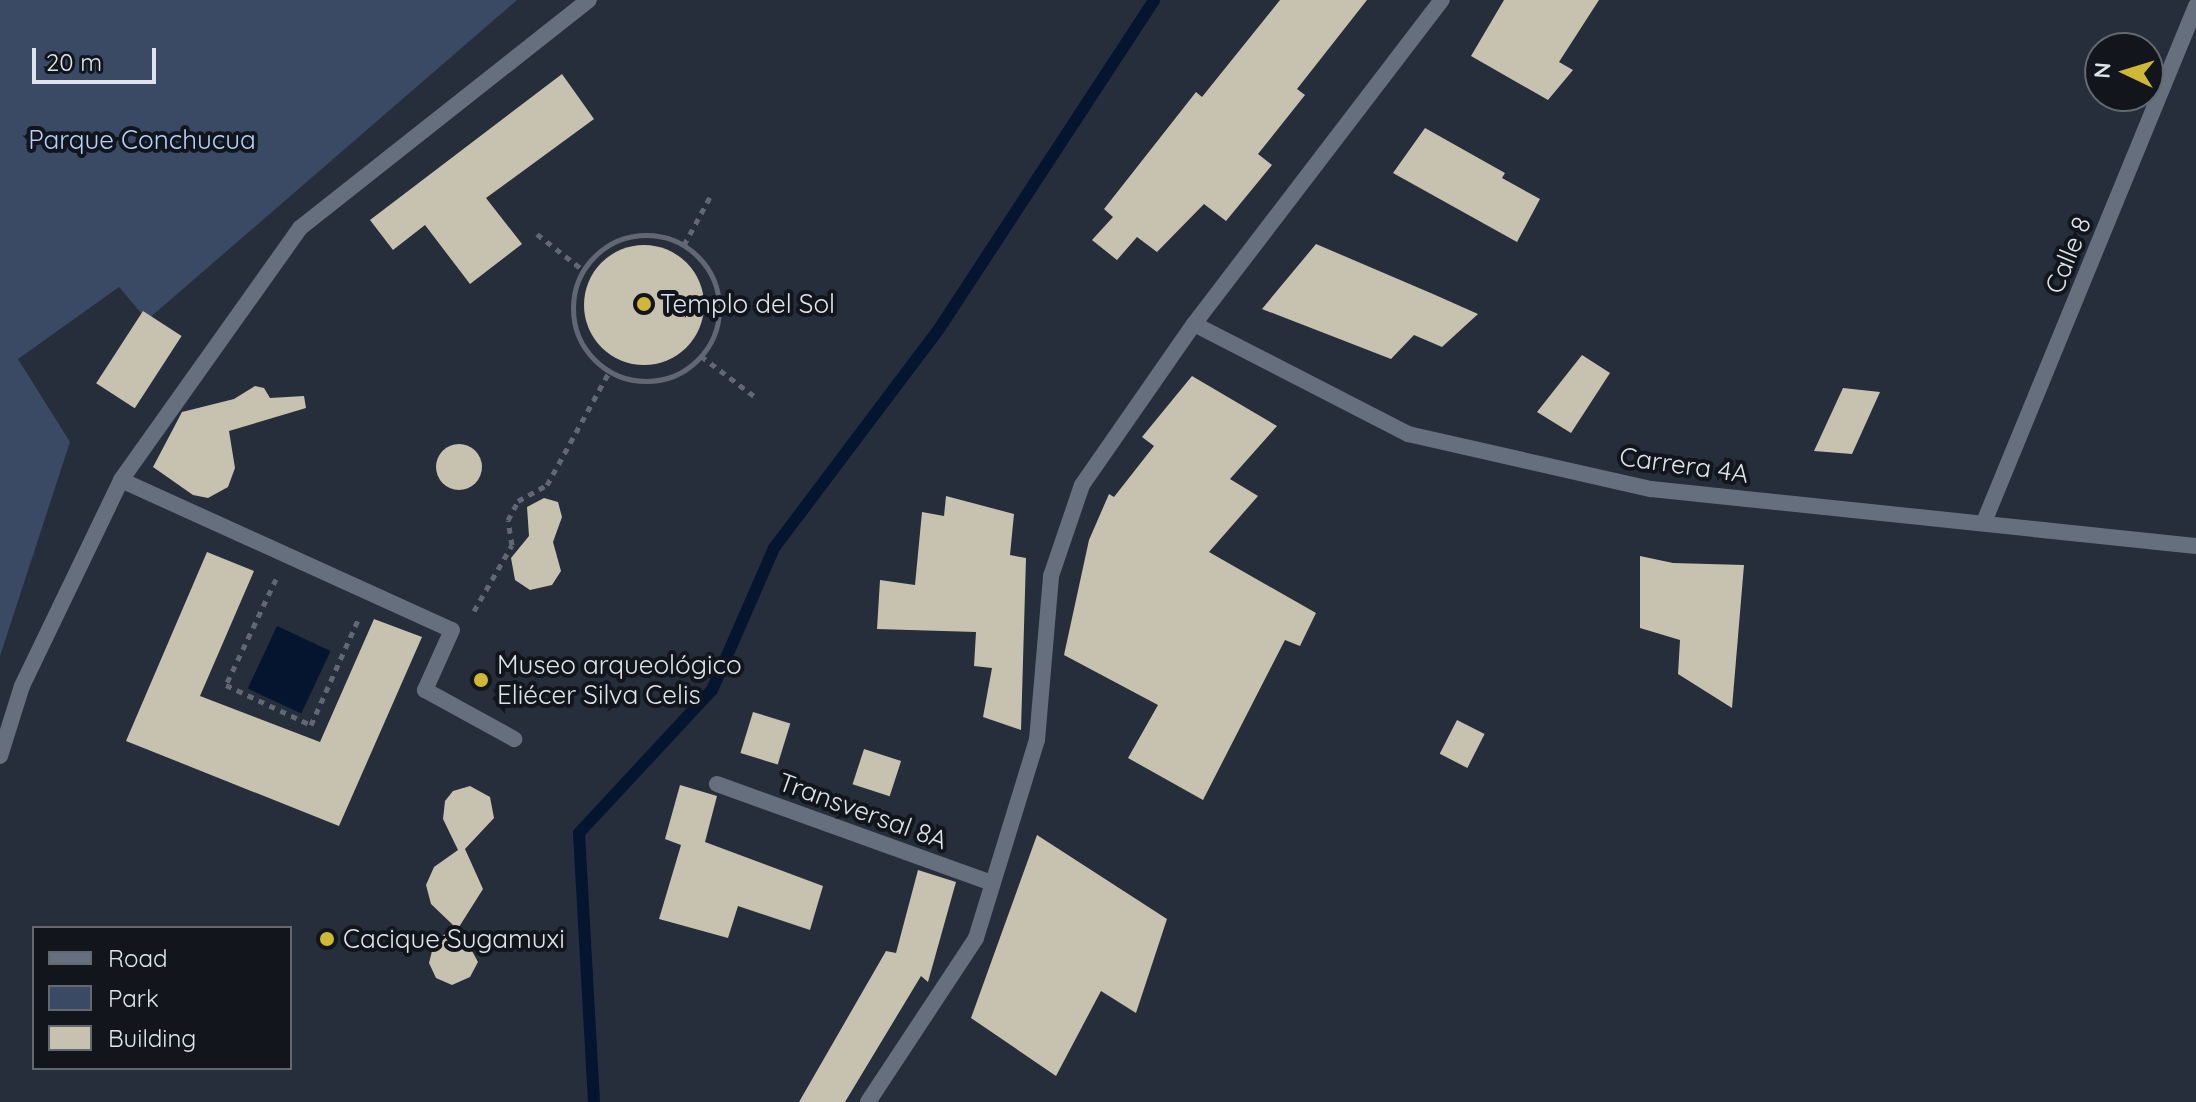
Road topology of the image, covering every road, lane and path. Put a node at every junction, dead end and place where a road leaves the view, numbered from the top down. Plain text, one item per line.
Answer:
1 (589, 0) edge
2 (1442, 0) edge
3 (2196, 6) edge
4 (711, 195) dead end
5 (537, 234) dead end
6 (684, 245) junction
7 (583, 270) junction
8 (1194, 324) junction
9 (701, 356) junction
10 (609, 372) junction
11 (754, 396) dead end
12 (121, 480) junction
13 (1984, 522) junction
14 (2196, 546) edge
15 (287, 555) junction
16 (370, 593) junction
17 (452, 630) junction
18 (514, 739) dead end
19 (0, 756) edge
20 (717, 784) dead end
21 (992, 883) junction
22 (868, 1102) edge

1 - 12 street
2 - 8 street
3 - 13 street, Calle 8
4 - 6 path
5 - 7 path
6 - 7 path
6 - 9 path
7 - 10 path
8 - 13 street, Carrera 4A
8 - 21 street
9 - 10 path
9 - 11 path
10 - 17 path
12 - 15 street
12 - 19 street
13 - 14 street, Carrera 4A
15 - 16 street
15 - 16 path
16 - 17 street
17 - 18 street
20 - 21 street, Transversal 8A
21 - 22 street

